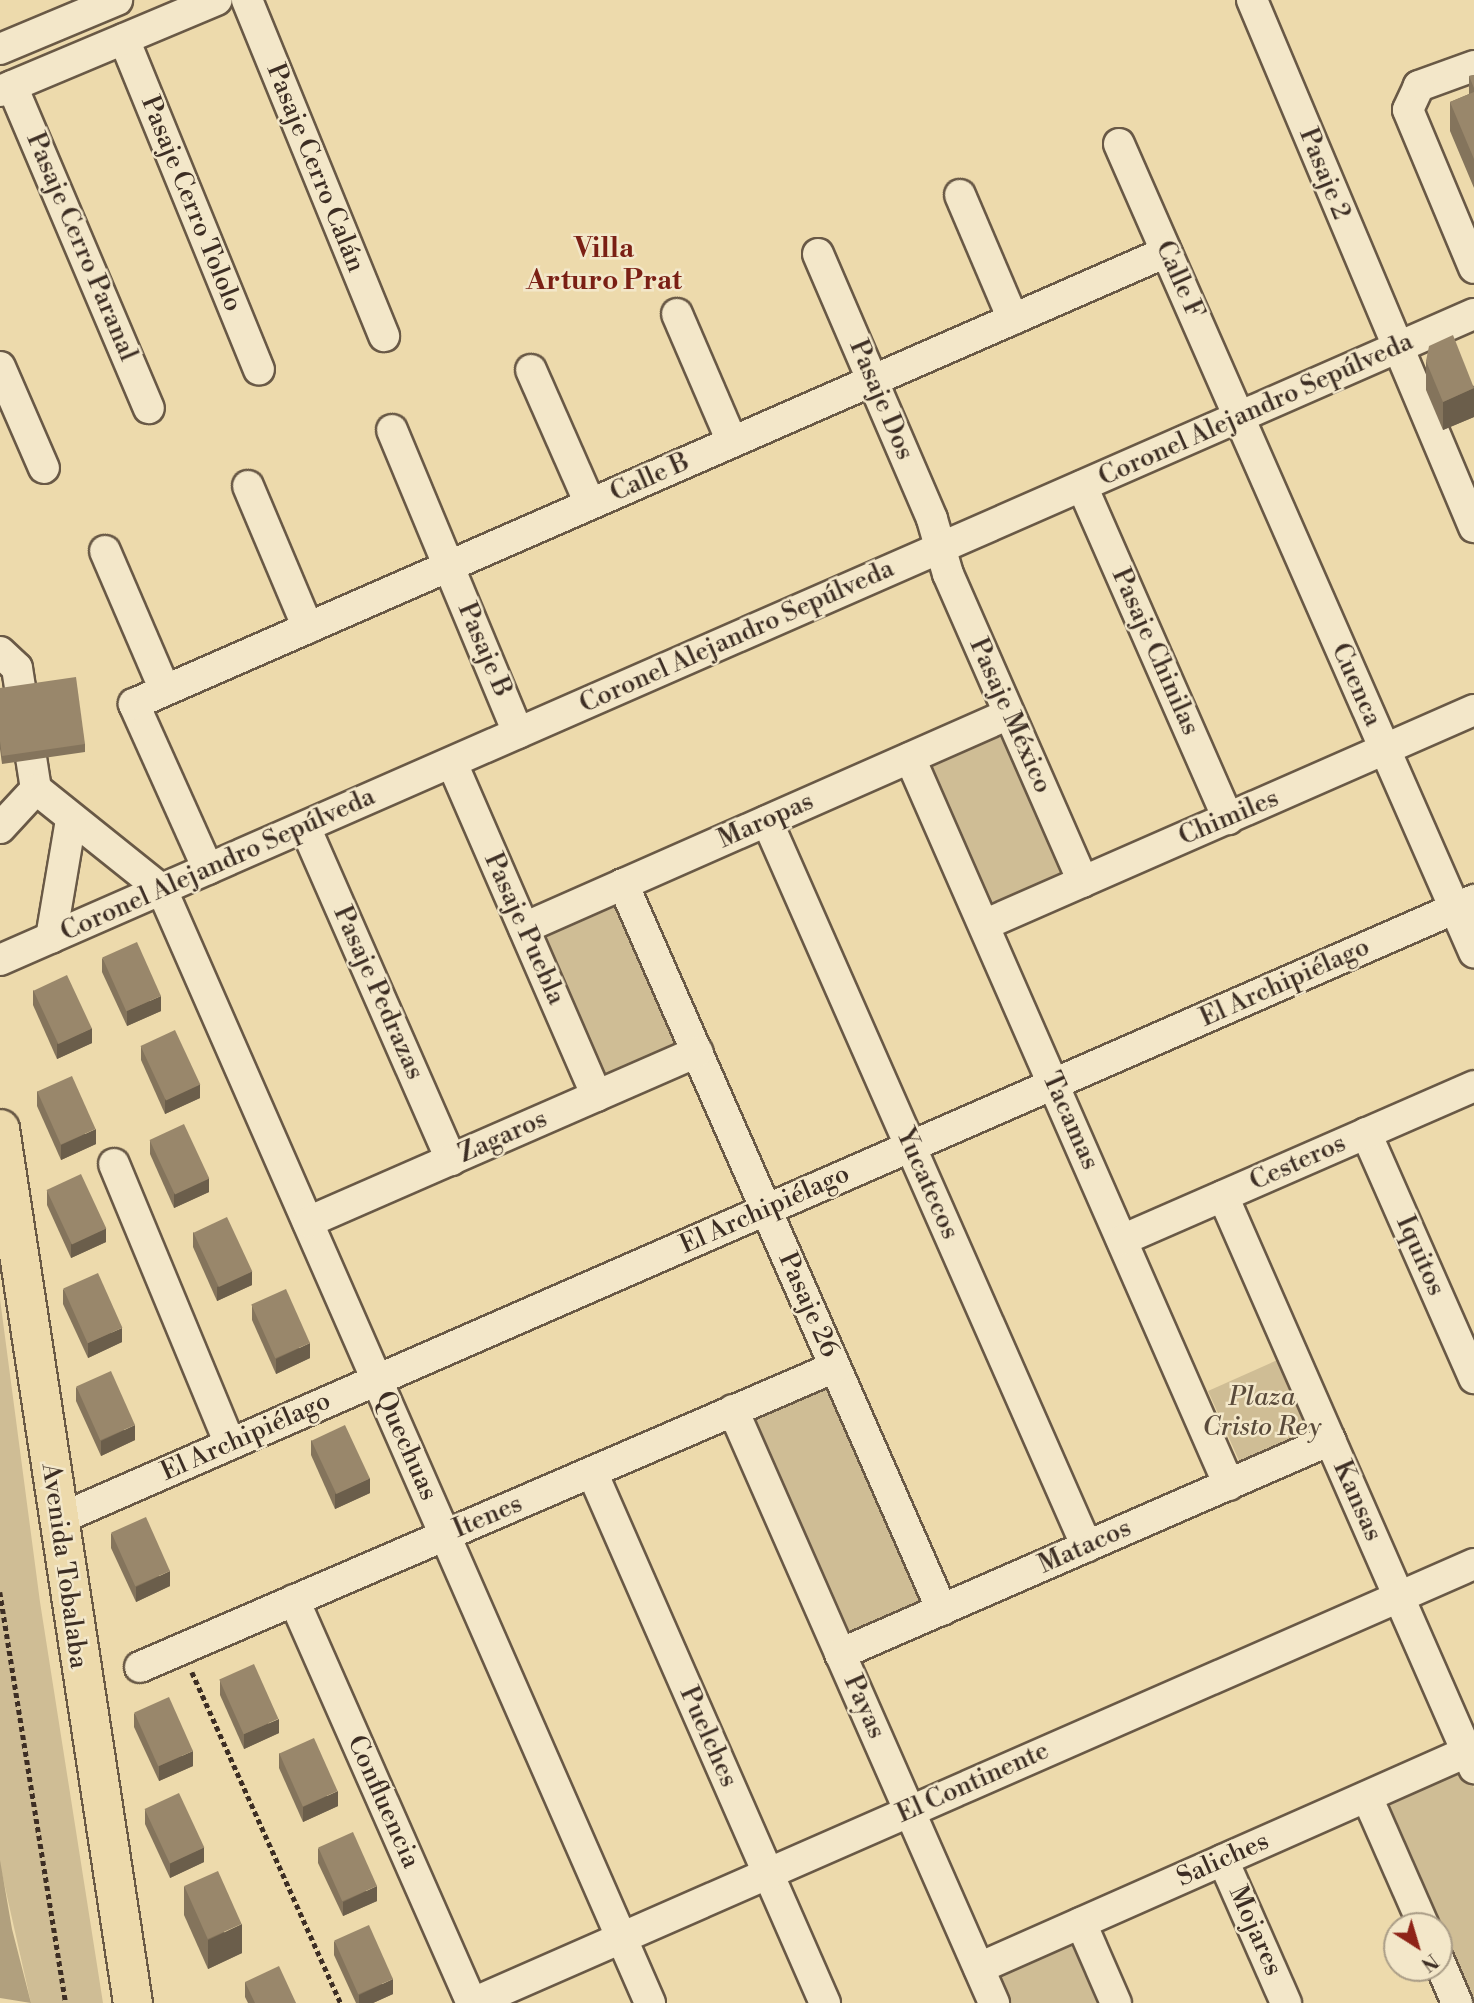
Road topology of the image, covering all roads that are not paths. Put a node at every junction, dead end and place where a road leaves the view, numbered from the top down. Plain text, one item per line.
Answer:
1 (117, 0) edge
2 (217, 0) edge
3 (247, 0) edge
4 (1252, 0) edge
5 (124, 39) junction
6 (0, 49) edge
7 (1474, 66) edge
8 (6, 89) edge
9 (1119, 144) dead end
10 (960, 195) dead end
11 (1166, 252) junction
12 (818, 254) dead end
13 (1474, 268) edge
14 (677, 314) dead end
15 (1474, 314) edge
16 (1013, 319) junction
17 (384, 336) dead end
18 (1396, 348) junction
19 (0, 367) edge
20 (259, 369) dead end
21 (531, 370) dead end
22 (872, 380) junction
23 (149, 408) dead end
24 (1239, 417) junction
25 (391, 430) dead end
26 (732, 442) junction
27 (44, 468) dead end
28 (248, 486) dead end
29 (1082, 486) junction
30 (590, 504) junction
31 (1474, 527) edge
32 (940, 548) junction
33 (105, 551) dead end
34 (449, 566) junction
35 (308, 628) junction
36 (0, 652) edge
37 (165, 690) junction
38 (1474, 710) edge
39 (1009, 714) junction
40 (518, 733) junction
41 (1385, 750) junction
42 (910, 758) junction
43 (452, 762) junction
44 (36, 789) junction
45 (1228, 819) junction
46 (71, 820) junction
47 (767, 821) junction
48 (305, 827) junction
49 (0, 828) edge
50 (208, 869) junction
51 (1083, 882) junction
52 (623, 884) junction
53 (162, 890) junction
54 (1464, 904) edge
55 (984, 925) junction
56 (524, 928) junction
57 (51, 938) junction
58 (1474, 952) edge
59 (0, 960) edge
60 (697, 1052) junction
61 (1054, 1084) junction
62 (1474, 1086) edge
63 (597, 1096) junction
64 (0, 1129) edge
65 (1366, 1133) junction
66 (911, 1146) junction
67 (451, 1160) junction
68 (114, 1164) dead end
69 (1223, 1196) junction
70 (766, 1210) junction
71 (308, 1222) junction
72 (1122, 1240) junction
73 (835, 1367) junction
74 (1474, 1378) edge
75 (377, 1380) junction
76 (733, 1410) junction
77 (1330, 1440) junction
78 (230, 1444) junction
79 (592, 1472) junction
80 (1229, 1485) junction
81 (57, 1520) junction
82 (445, 1535) junction
83 (1087, 1547) junction
84 (1474, 1564) edge
85 (1399, 1597) junction
86 (294, 1600) junction
87 (942, 1610) junction
88 (840, 1654) junction
89 (140, 1667) dead end
90 (1470, 1760) edge
91 (1367, 1797) junction
92 (910, 1811) junction
93 (1223, 1860) junction
94 (768, 1873) junction
95 (1417, 1912) edge
96 (1081, 1923) junction
97 (622, 1938) junction
98 (979, 1968) junction
99 (1448, 1982) edge
100 (133, 2003) edge
101 (472, 2003) edge
102 (650, 2003) edge
103 (825, 2003) edge
104 (994, 2003) edge
105 (1116, 2003) edge
106 (1286, 2003) edge
107 (1457, 2003) edge

1 - 6 street
2 - 5 street
3 - 17 street, Pasaje Cerro Calán
4 - 18 street, Pasaje 2
5 - 8 street
5 - 20 street, Pasaje Cerro Tololo
7 - 13 street
8 - 23 street, Pasaje Cerro Paranal
9 - 11 street, Calle F
10 - 16 street
11 - 16 street, Calle B
11 - 24 street, Calle F
12 - 22 street, Pasaje Dos
14 - 26 street
15 - 18 street, Coronel Alejandro Sepúlveda
16 - 22 street, Calle B
18 - 24 street, Coronel Alejandro Sepúlveda
18 - 31 street, Pasaje 2
19 - 27 street
21 - 30 street
22 - 26 street, Calle B
22 - 32 street, Pasaje Dos
24 - 29 street, Coronel Alejandro Sepúlveda
24 - 41 street, Cuenca
25 - 34 street, Pasaje B
26 - 30 street, Calle B
28 - 35 street
29 - 32 street, Coronel Alejandro Sepúlveda
29 - 45 street, Pasaje Chinilas
30 - 34 street, Calle B
32 - 39 street, Pasaje México
32 - 40 street, Coronel Alejandro Sepúlveda
33 - 37 street
34 - 35 street, Calle B
34 - 40 street, Pasaje B
35 - 37 street, Calle B
36 - 44 street
37 - 50 street, Calle B
38 - 41 street, Chimiles
39 - 42 street, Maropas
39 - 51 street, Pasaje México
40 - 43 street, Coronel Alejandro Sepúlveda
41 - 45 street, Chimiles
41 - 54 street, Cuenca
42 - 47 street, Maropas
42 - 55 street, Tacamas
43 - 48 street, Coronel Alejandro Sepúlveda
43 - 56 street, Pasaje Puebla
44 - 46 street
44 - 49 street
45 - 51 street, Chimiles
46 - 53 street
46 - 57 street
47 - 52 street, Maropas
47 - 66 street, Yucatecos
48 - 50 street, Coronel Alejandro Sepúlveda
48 - 67 street, Pasaje Pedrazas
50 - 53 street, Coronel Alejandro Sepúlveda
51 - 55 street, Chimiles
52 - 56 street, Maropas
52 - 60 street, Pasaje 26
53 - 57 street, Coronel Alejandro Sepúlveda
53 - 71 street, Quechuas
54 - 58 street, Cuenca
54 - 61 street, El Archipiélago
55 - 61 street, Tacamas
56 - 63 street, Pasaje Puebla
57 - 59 street, Coronel Alejandro Sepúlveda
60 - 63 street, Zagaros
60 - 70 street, Pasaje 26
61 - 66 street, El Archipiélago
61 - 72 street, Tacamas
62 - 65 street, Cesteros
63 - 67 street, Zagaros
64 - 81 main road, Avenida Tobalaba
65 - 69 street, Cesteros
65 - 74 street, Iquitos
66 - 70 street, El Archipiélago
66 - 83 street, Yucatecos
67 - 71 street, Zagaros
68 - 78 street
69 - 72 street, Cesteros
69 - 77 street, Kansas
70 - 73 street, Pasaje 26
70 - 75 street, El Archipiélago
71 - 75 street, Quechuas
72 - 80 street, Tacamas
73 - 76 street, Itenes
73 - 87 street, Pasaje 26
75 - 78 street, El Archipiélago
75 - 82 street, Quechuas
76 - 79 street, Itenes
76 - 88 street, Payas
77 - 80 street, Matacos
77 - 85 street, Kansas
78 - 81 street, El Archipiélago
79 - 82 street, Itenes
79 - 94 street, Puelches
80 - 83 street, Matacos
81 - 100 main road, Avenida Tobalaba
82 - 86 street, Itenes
82 - 97 street, Quechuas
83 - 87 street, Matacos
84 - 85 street, El Continente
85 - 90 street, Kansas
85 - 92 street, El Continente
86 - 89 street, Itenes
86 - 101 street, Confluencia
87 - 88 street, Matacos
88 - 92 street, Payas
90 - 91 street, Saliches
91 - 93 street, Saliches
91 - 95 street
92 - 94 street, El Continente
92 - 98 street, Payas
93 - 96 street, Saliches
93 - 106 street, Mojares
94 - 97 street, El Continente
94 - 103 street, Puelches
96 - 98 street, Saliches
96 - 105 street
97 - 101 street, El Continente
97 - 102 street, Quechuas
98 - 104 street, Payas
99 - 107 street

